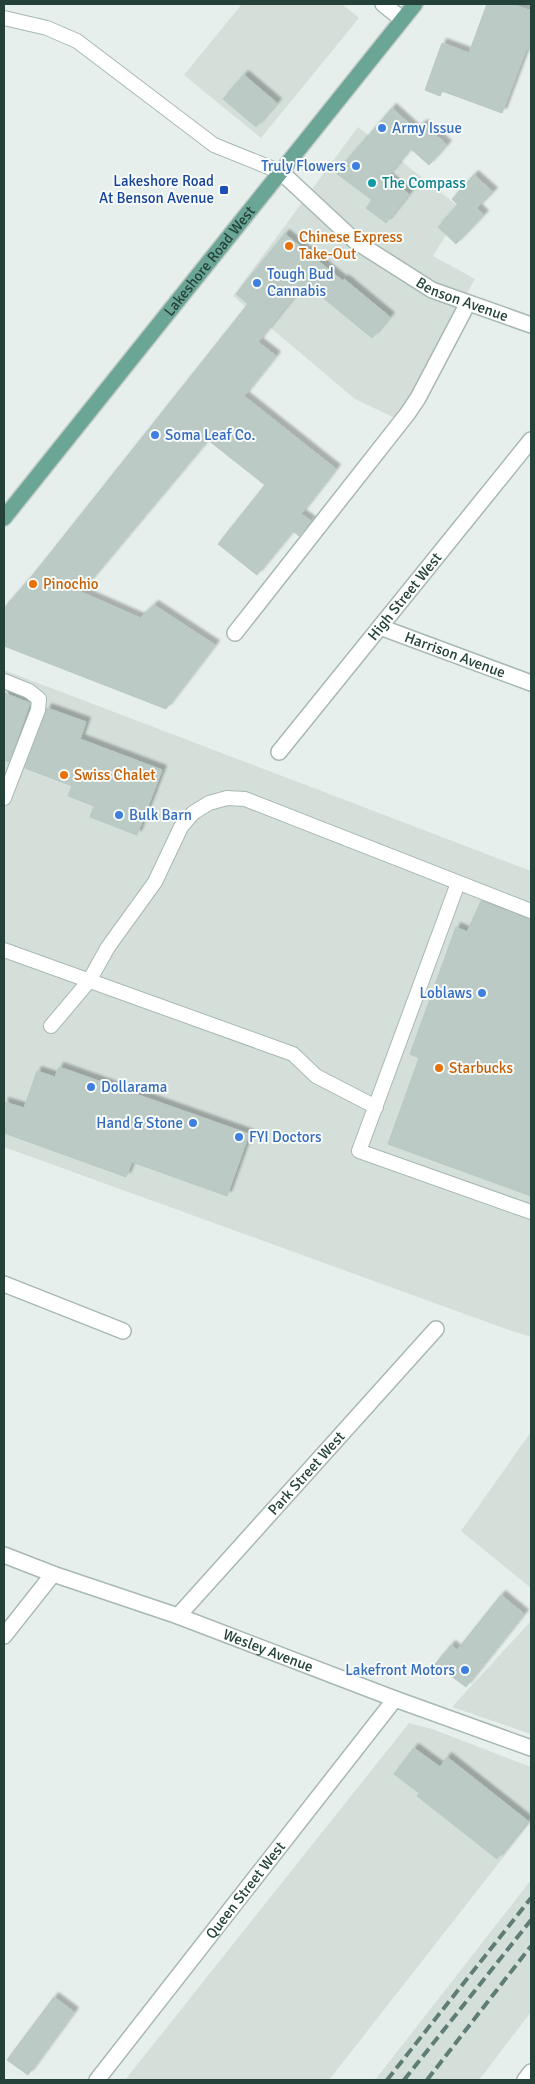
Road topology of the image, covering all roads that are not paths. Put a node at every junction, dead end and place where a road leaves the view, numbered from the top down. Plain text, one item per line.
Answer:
1 (383, 4) edge
2 (415, 4) edge
3 (4, 18) edge
4 (402, 19) junction
5 (281, 172) junction
6 (468, 303) junction
7 (531, 325) edge
8 (531, 440) edge
9 (4, 518) edge
10 (380, 627) junction
11 (235, 633) dead end
12 (4, 681) edge
13 (531, 683) edge
14 (279, 752) dead end
15 (4, 798) edge
16 (458, 883) junction
17 (531, 911) edge
18 (4, 950) edge
19 (89, 981) junction
20 (51, 1026) dead end
21 (376, 1107) junction
22 (531, 1212) edge
23 (4, 1284) edge
24 (436, 1328) dead end
25 (123, 1331) dead end
26 (4, 1555) edge
27 (53, 1574) junction
28 (178, 1616) junction
29 (4, 1636) edge
30 (395, 1699) junction
31 (531, 1748) edge
32 (531, 2072) edge
33 (97, 2080) edge
34 (525, 2080) edge

1 - 4 street
2 - 4 main road, Lakeshore Road West
3 - 5 lane
4 - 5 main road, Lakeshore Road West
5 - 6 street, Benson Avenue
5 - 9 main road, Lakeshore Road West
6 - 7 street, Benson Avenue
6 - 11 street
8 - 10 street, High Street West
10 - 13 street, Harrison Avenue
10 - 14 street, High Street West
12 - 15 lane
16 - 17 lane
16 - 19 lane
16 - 21 lane
18 - 19 lane
19 - 20 lane
19 - 21 lane
21 - 22 lane
23 - 25 street
24 - 28 street, Park Street West
26 - 27 street, Wesley Avenue
27 - 28 street, Wesley Avenue
27 - 29 street
28 - 30 street, Wesley Avenue
30 - 31 street, Wesley Avenue
30 - 33 street, Queen Street West
32 - 34 street

